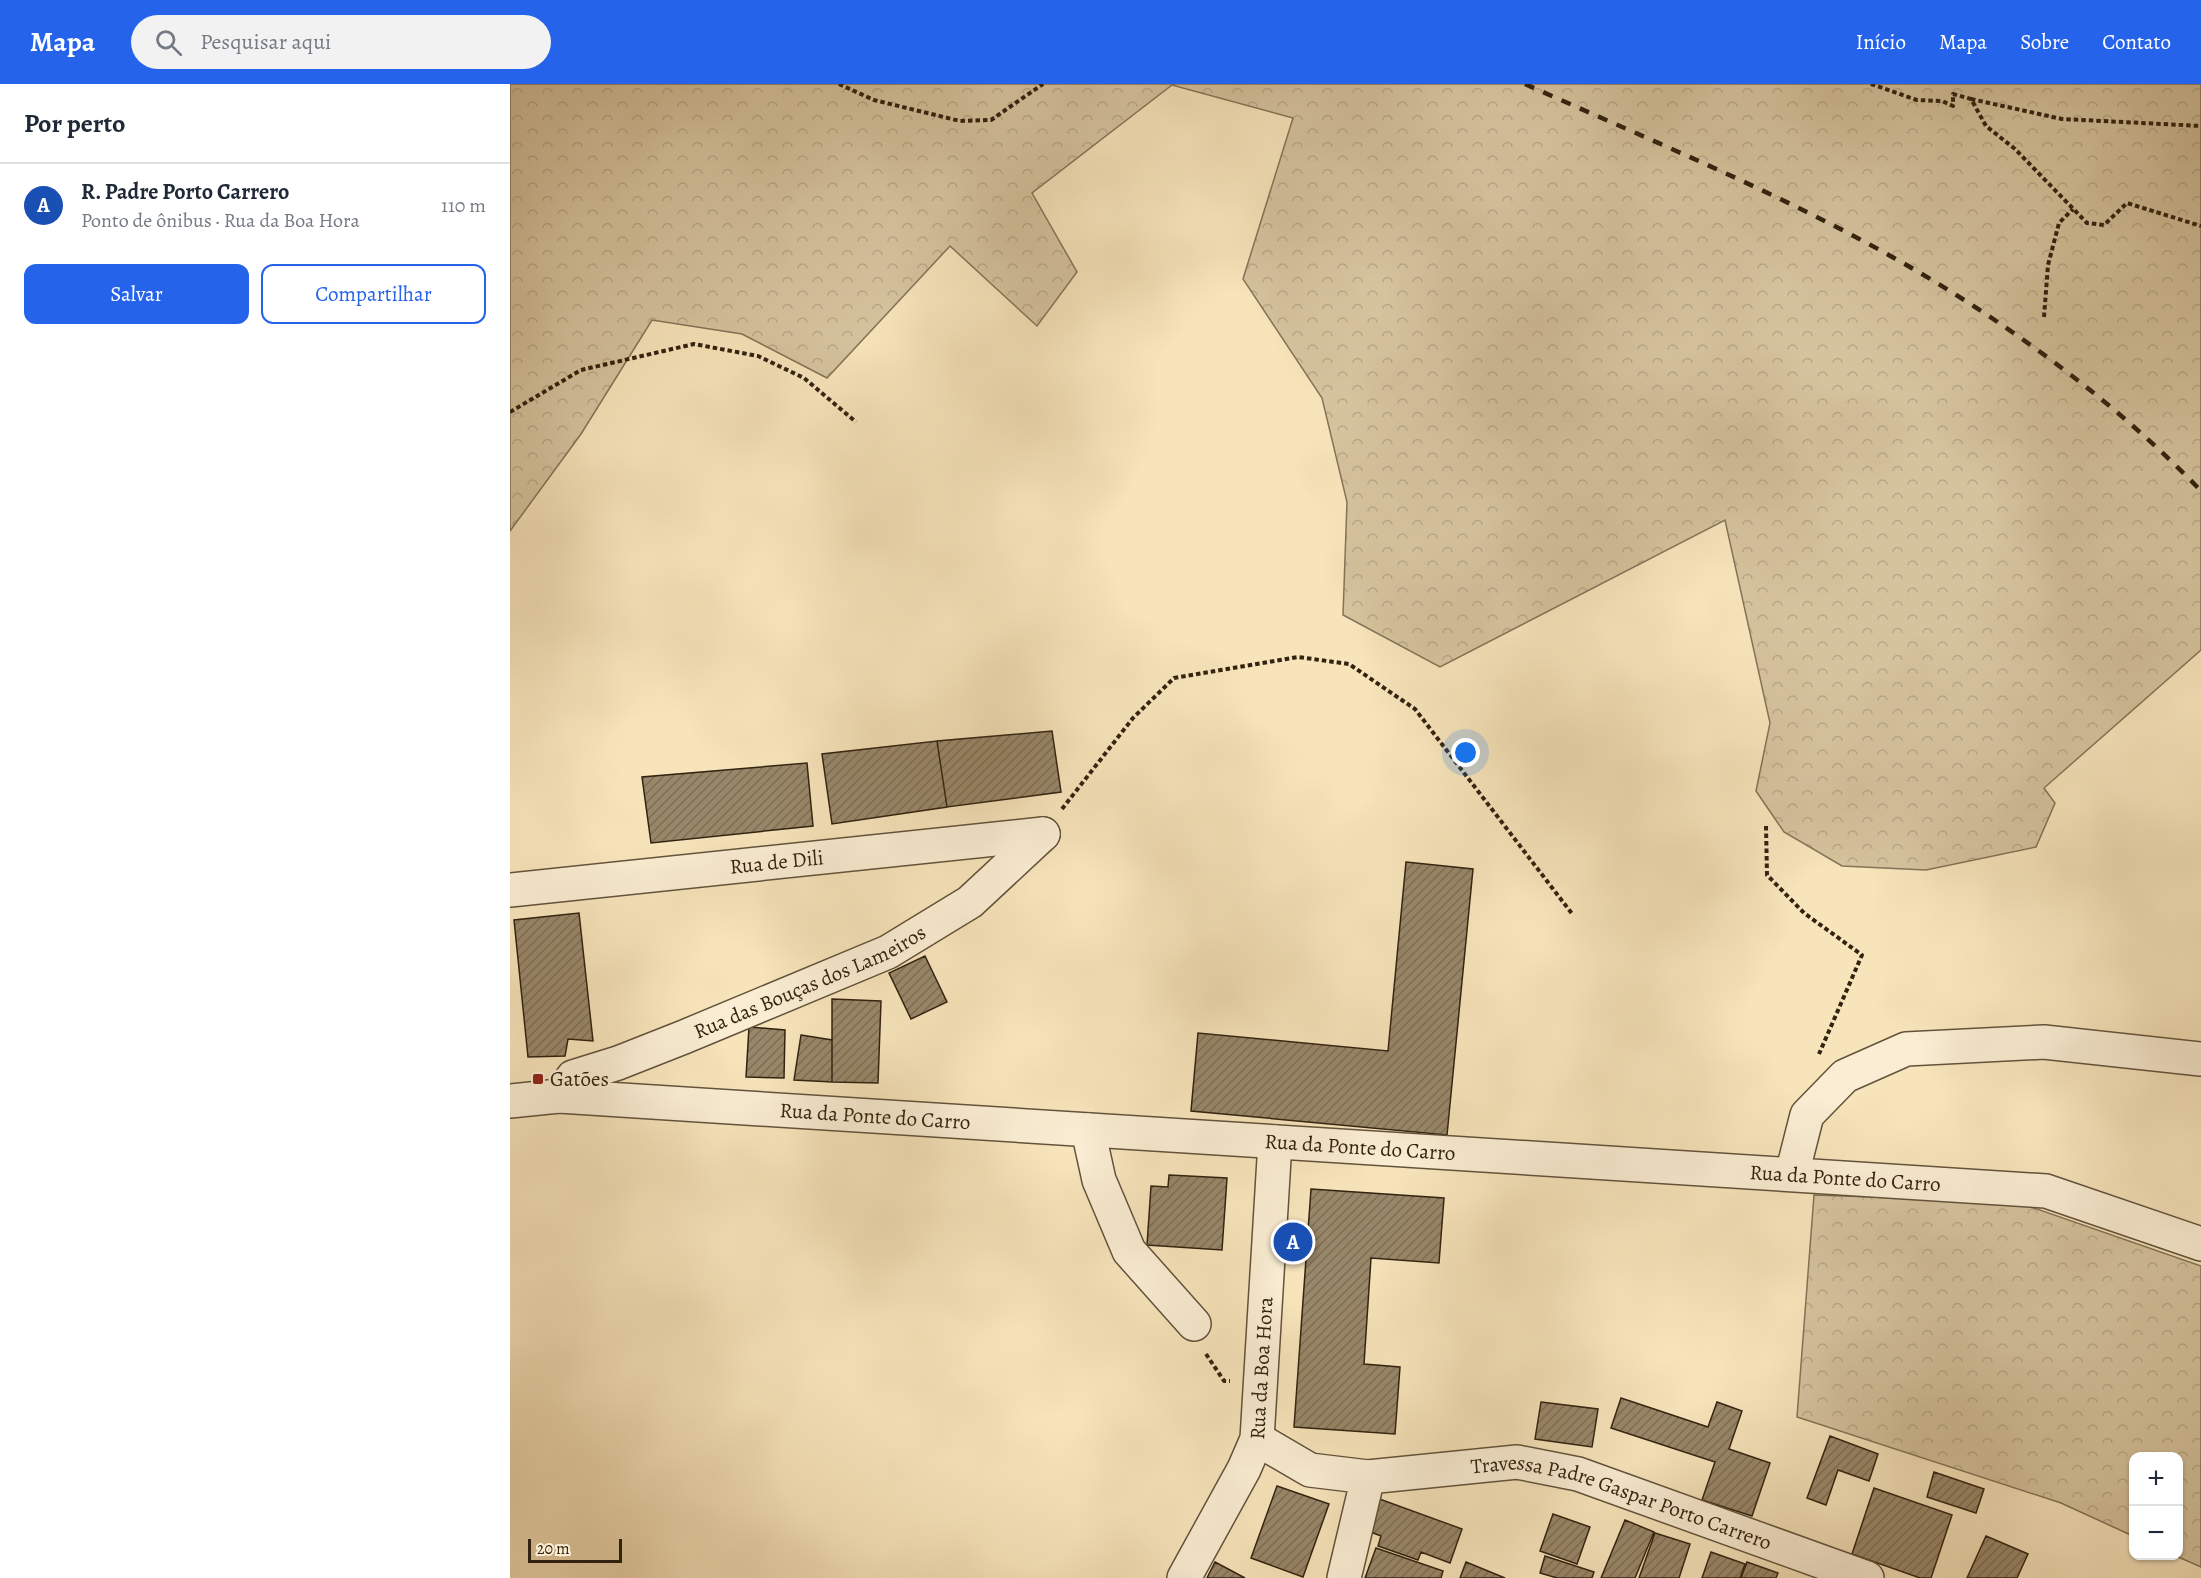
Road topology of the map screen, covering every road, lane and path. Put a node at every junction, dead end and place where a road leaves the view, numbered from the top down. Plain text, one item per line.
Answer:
1 (838, 84) edge
2 (1044, 84) edge
3 (1871, 84) edge
4 (1971, 99) junction
5 (2201, 126) edge
6 (2073, 209) junction
7 (2201, 226) edge
8 (2044, 317) dead end
9 (510, 412) edge
10 (856, 422) dead end
11 (1766, 826) dead end
12 (1043, 834) junction
13 (510, 890) edge
14 (1573, 915) dead end
15 (1818, 1057) dead end
16 (2201, 1059) edge
17 (559, 1095) junction
18 (510, 1101) edge
19 (1088, 1130) junction
20 (1275, 1142) junction
21 (1792, 1174) junction
22 (2201, 1244) edge
23 (1194, 1324) joint
24 (1260, 1384) junction
25 (1257, 1439) junction
26 (1368, 1477) junction
27 (1184, 1578) edge
28 (1344, 1578) edge
29 (1868, 1578) edge

1 - 2 path
3 - 4 path
4 - 5 path
4 - 6 path
6 - 7 path
6 - 8 path
9 - 10 path
11 - 15 path
12 - 13 street, Rua de Dili
12 - 14 path
12 - 17 street, Rua das Bouças dos Lameiros
16 - 21 street
17 - 18 street, Rua da Ponte do Carro
17 - 19 street, Rua da Ponte do Carro
19 - 20 street, Rua da Ponte do Carro
19 - 23 street
20 - 21 street, Rua da Ponte do Carro
20 - 24 street, Rua da Boa Hora
21 - 22 street, Rua da Ponte do Carro
23 - 24 path
24 - 25 street, Rua da Boa Hora
25 - 26 street, Travessa Padre Gaspar Porto Carrero
25 - 27 street, Rua da Boa Hora
26 - 28 street
26 - 29 street, Travessa Padre Gaspar Porto Carrero

